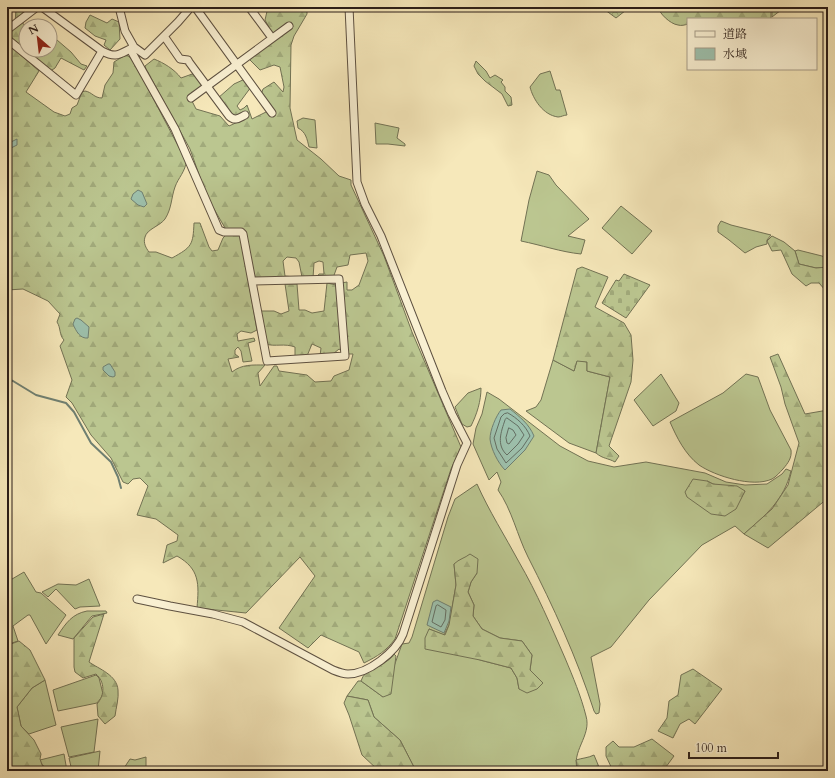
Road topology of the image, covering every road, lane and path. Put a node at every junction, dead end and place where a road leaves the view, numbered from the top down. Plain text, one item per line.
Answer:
1 (36, 7) edge
2 (42, 7) edge
3 (119, 7) edge
4 (191, 7) edge
5 (195, 7) edge
6 (249, 7) edge
7 (349, 7) edge
8 (288, 26) dead end
9 (7, 30) edge
10 (164, 36) junction
11 (272, 38) junction
12 (7, 39) edge
13 (132, 48) junction
14 (102, 51) junction
15 (145, 55) junction
16 (138, 62) junction
17 (237, 64) junction
18 (207, 87) junction
19 (190, 98) dead end
20 (272, 113) dead end
21 (245, 115) dead end
22 (252, 281) junction
23 (138, 599) dead end

1 - 9 street
2 - 14 street
3 - 13 street
4 - 10 street
5 - 17 street
6 - 11 street
7 - 23 street
8 - 11 street
10 - 15 street
10 - 18 street
11 - 17 street
12 - 14 street
13 - 14 street
13 - 15 street
13 - 16 street
15 - 16 street
16 - 22 street
17 - 18 street
17 - 20 street
18 - 19 street
18 - 21 street
22 - 22 street

